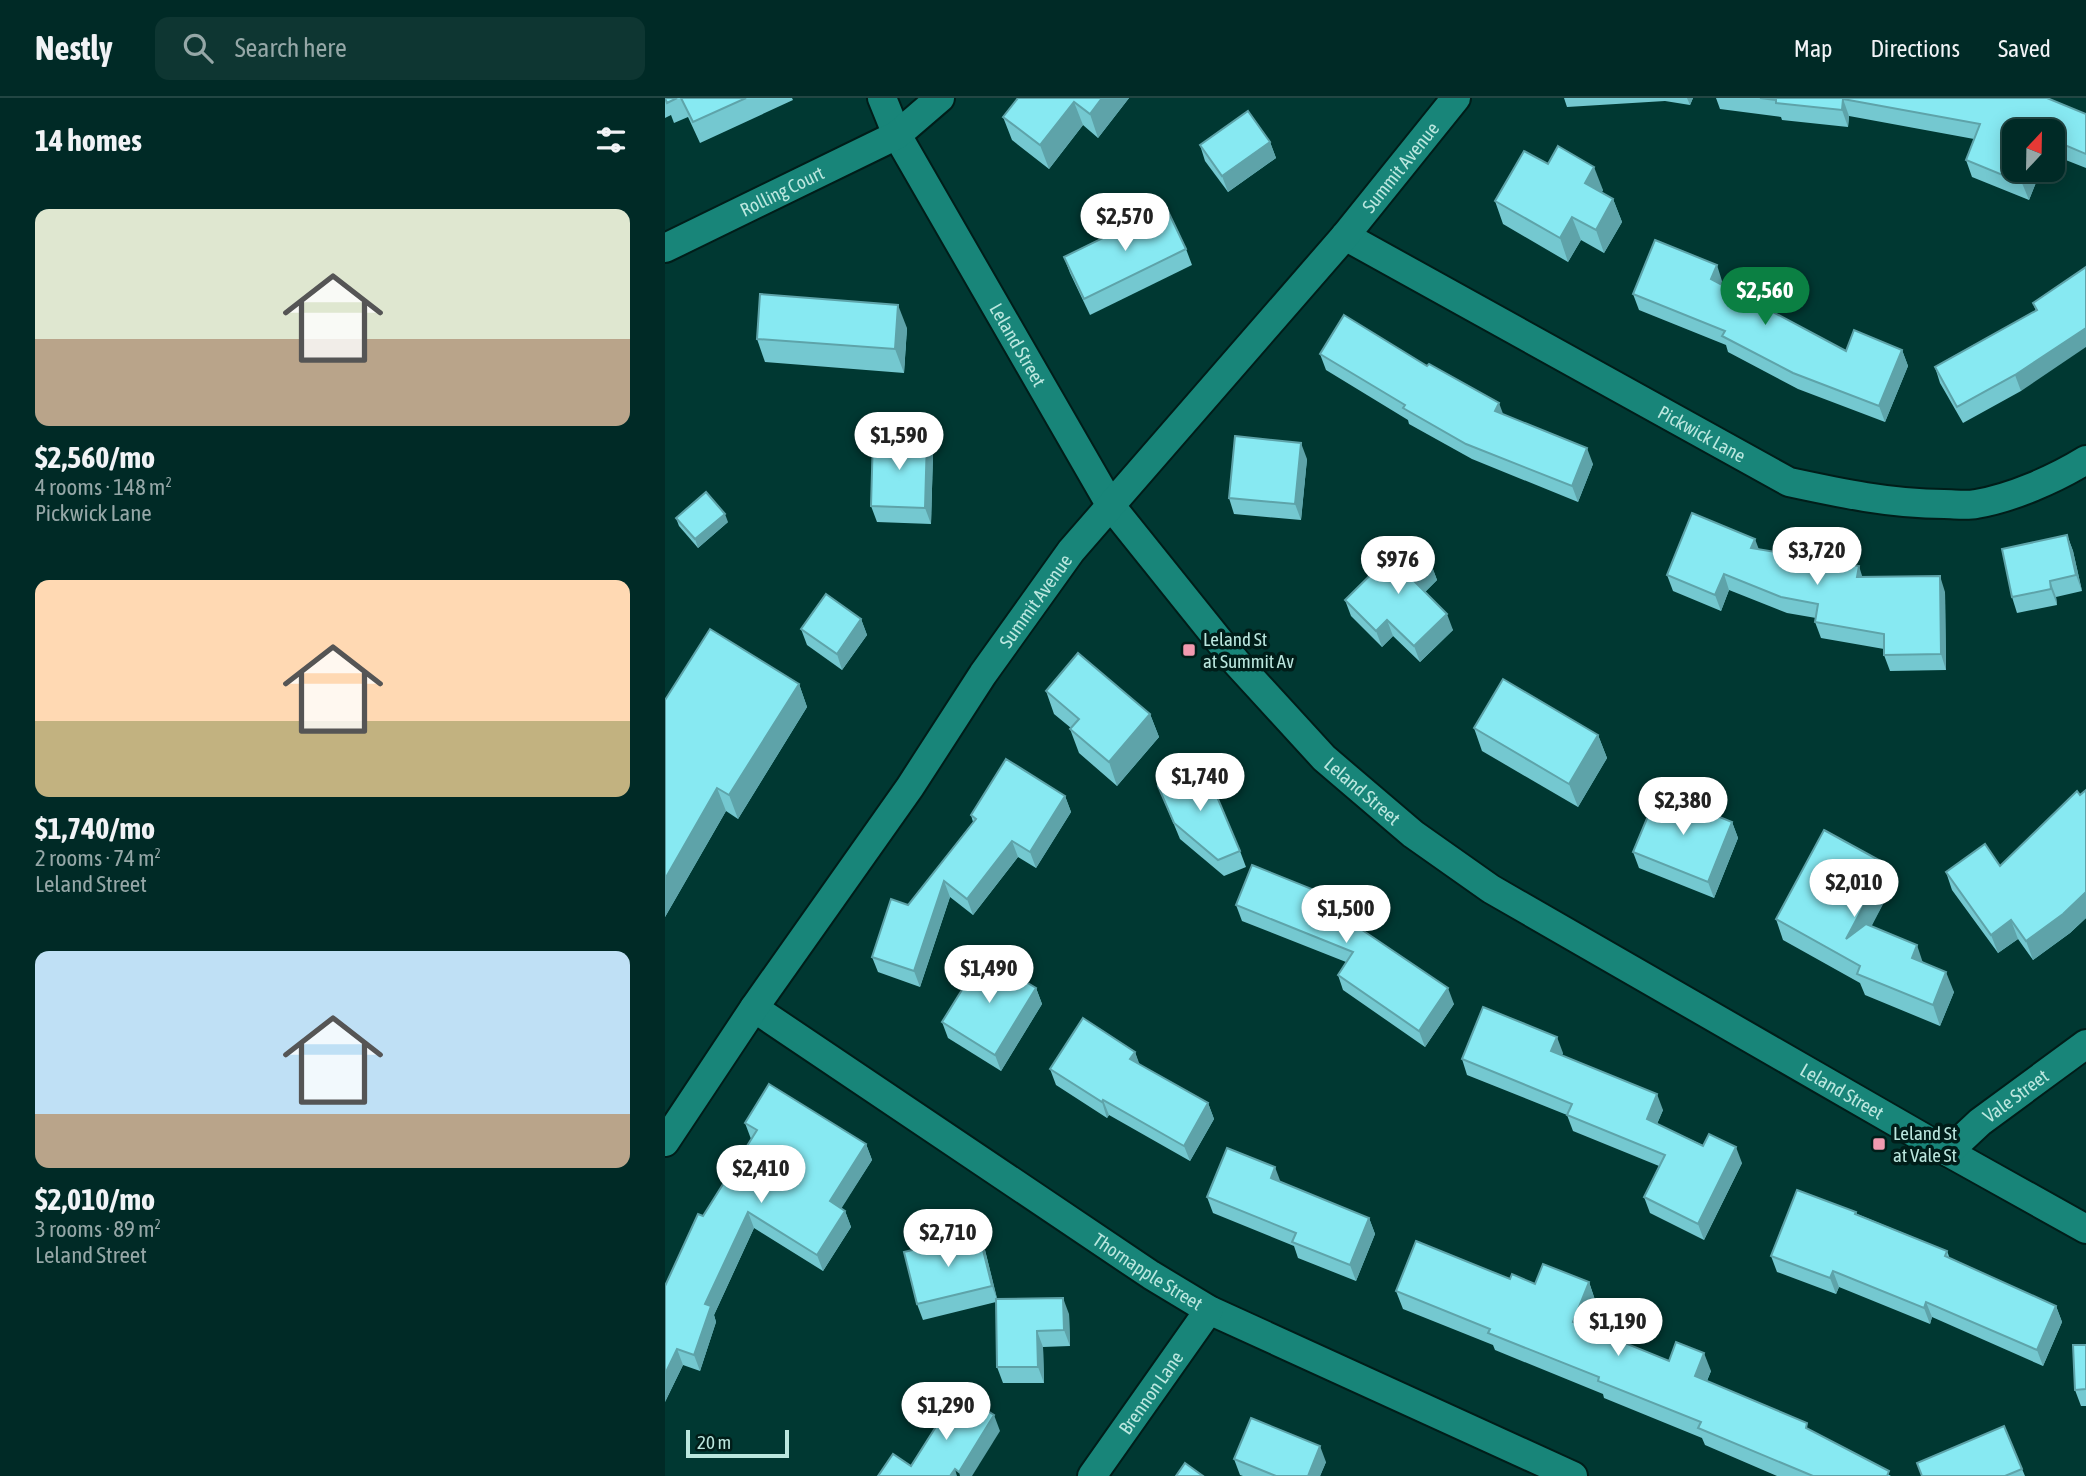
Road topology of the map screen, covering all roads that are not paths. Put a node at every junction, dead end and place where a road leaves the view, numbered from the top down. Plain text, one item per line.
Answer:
1 (883, 98) edge
2 (940, 98) edge
3 (1456, 98) edge
4 (897, 135) junction
5 (1345, 236) junction
6 (665, 248) edge
7 (2086, 460) edge
8 (1111, 506) junction
9 (754, 1008) junction
10 (2086, 1044) edge
11 (665, 1142) edge
12 (1948, 1152) junction
13 (2086, 1229) edge
14 (1209, 1310) junction
15 (1092, 1476) edge
16 (1573, 1476) edge

1 - 4 street, Leland Street
2 - 4 street, Rolling Court
3 - 5 street, Summit Avenue
4 - 6 street, Rolling Court
4 - 8 street, Leland Street
5 - 7 street, Pickwick Lane
5 - 8 street, Summit Avenue
8 - 9 street, Summit Avenue
8 - 12 street, Leland Street
9 - 11 street, Summit Avenue
9 - 14 street, Thornapple Street
10 - 12 street, Vale Street
12 - 13 street, Leland Street
14 - 15 street, Brennon Lane
14 - 16 street, Thornapple Street

